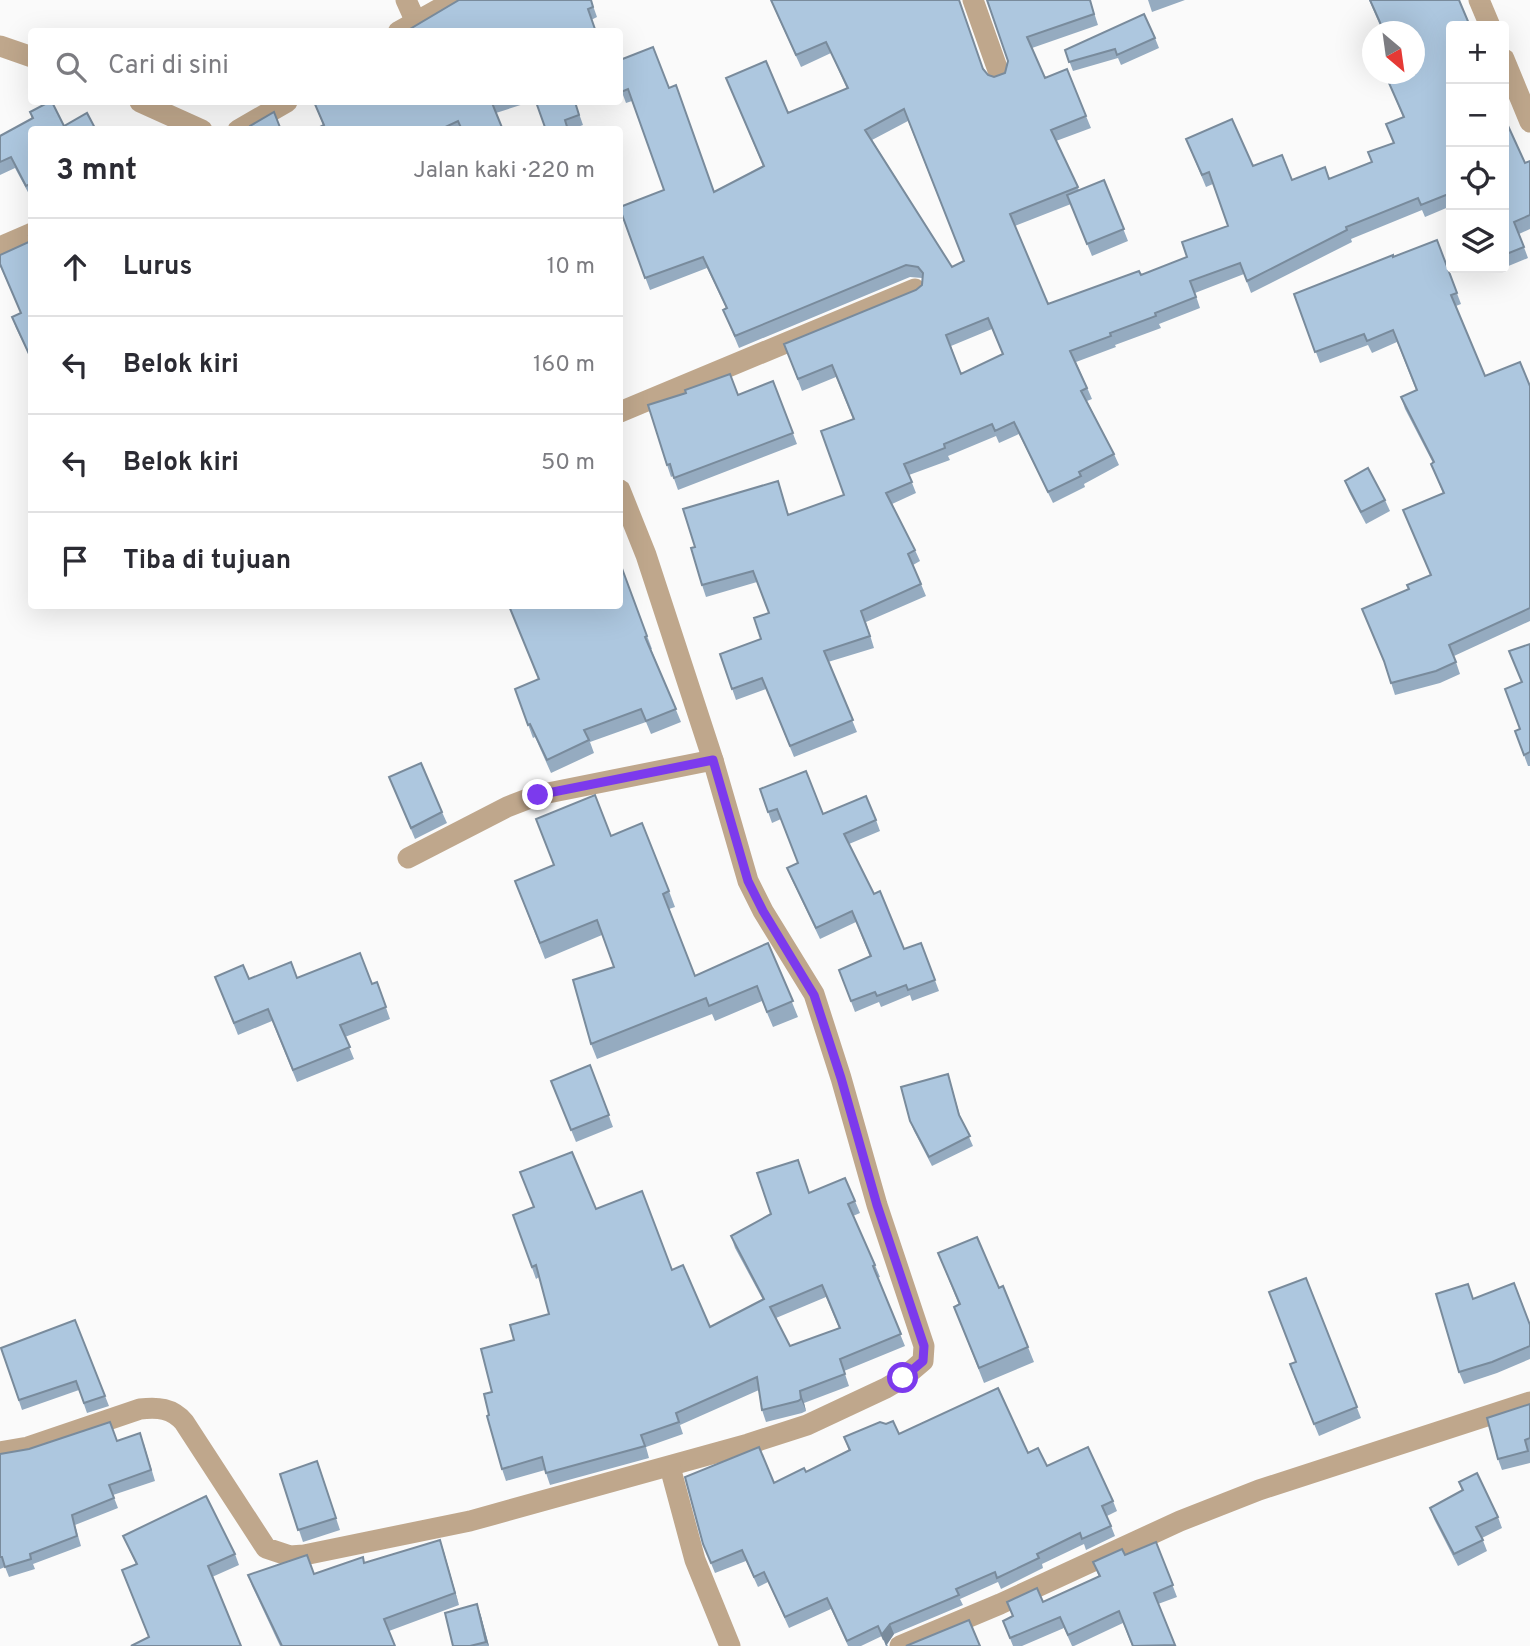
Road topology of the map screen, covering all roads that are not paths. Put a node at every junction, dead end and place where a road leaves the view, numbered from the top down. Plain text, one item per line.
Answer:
1 (406, 0) edge
2 (455, 0) edge
3 (973, 0) edge
4 (1479, 0) edge
5 (1488, 21) edge
6 (407, 26) edge
7 (0, 46) edge
8 (28, 56) edge
9 (1509, 71) edge
10 (1000, 76) edge
11 (147, 105) edge
12 (282, 105) edge
13 (1530, 122) edge
14 (193, 126) edge
15 (246, 126) edge
16 (28, 235) edge
17 (0, 247) edge
18 (915, 289) edge
19 (623, 411) edge
20 (623, 498) edge
21 (713, 760) junction
22 (408, 858) dead end
23 (1530, 1402) edge
24 (0, 1452) edge
25 (670, 1467) junction
26 (730, 1646) edge
27 (900, 1646) edge

1 - 6 street
2 - 6 street
3 - 10 street
4 - 5 street
7 - 8 street
9 - 13 street
11 - 14 street
12 - 15 street
16 - 17 street
18 - 19 street
20 - 21 street
21 - 22 street
21 - 25 street
23 - 27 street
24 - 25 street
25 - 26 street

